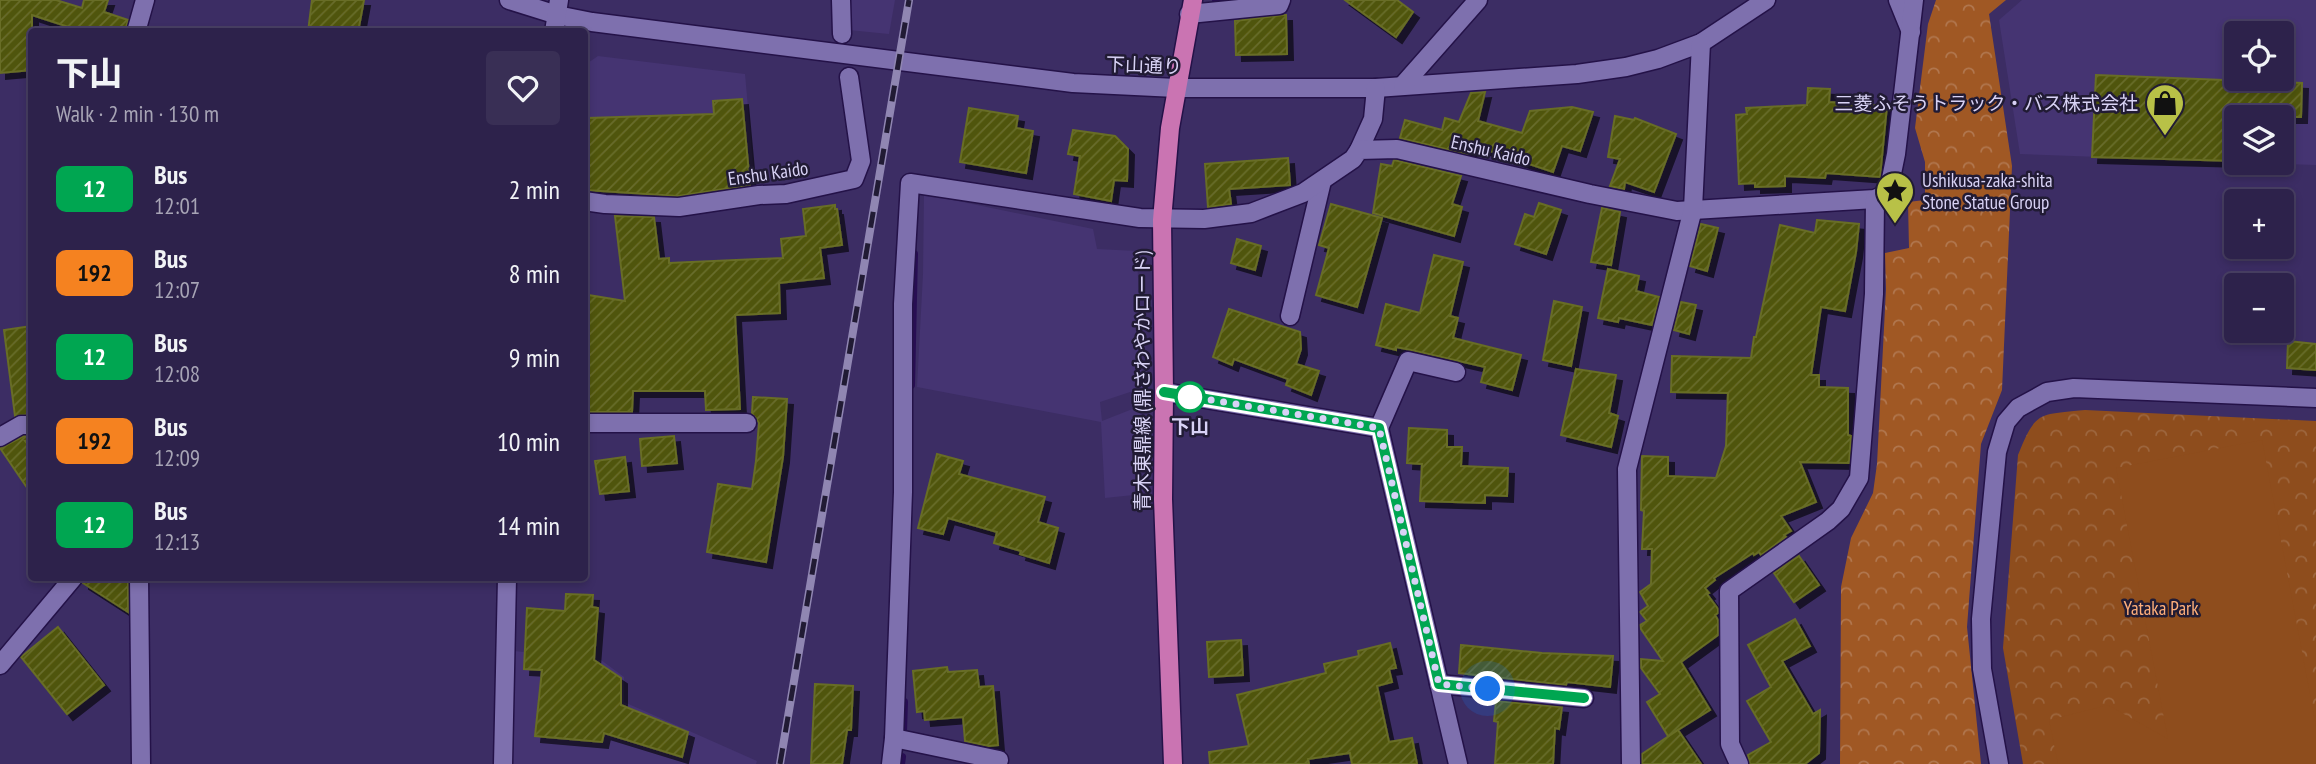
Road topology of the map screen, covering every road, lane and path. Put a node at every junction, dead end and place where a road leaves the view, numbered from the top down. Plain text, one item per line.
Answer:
1 (145, 0) edge
2 (509, 0) edge
3 (841, 0) edge
4 (1281, 0) edge
5 (1478, 0) edge
6 (1766, 0) edge
7 (1898, 0) edge
8 (1914, 0) edge
9 (1191, 7) edge
10 (557, 15) edge
11 (137, 28) edge
12 (1911, 32) junction
13 (842, 34) dead end
14 (1701, 43) junction
15 (849, 77) dead end
16 (1403, 85) junction
17 (1177, 88) junction
18 (1376, 88) junction
19 (1359, 150) junction
20 (1322, 181) junction
21 (1875, 198) junction
22 (588, 202) edge
23 (1693, 209) junction
24 (1162, 220) junction
25 (1290, 316) dead end
26 (1456, 372) dead end
27 (1164, 392) junction
28 (2316, 398) edge
29 (588, 423) edge
30 (747, 423) dead end
31 (28, 425) edge
32 (1379, 428) junction
33 (0, 437) edge
34 (70, 581) edge
35 (139, 581) edge
36 (507, 581) edge
37 (0, 665) edge
38 (1439, 684) junction
39 (1584, 698) dead end
40 (894, 738) junction
41 (999, 760) dead end
42 (141, 764) edge
43 (503, 764) edge
44 (891, 764) edge
45 (1173, 764) edge
46 (1458, 764) edge
47 (1631, 764) edge
48 (1740, 764) edge
49 (1999, 764) edge

1 - 11 street
2 - 10 street, 下山通り
3 - 13 street
4 - 9 street
5 - 16 street
6 - 14 street, 下山通り
7 - 12 street
8 - 12 street
9 - 17 main road, 青木東鼎線 (鼎さわやかロード)
10 - 17 street, 下山通り
12 - 21 street
14 - 16 street, 下山通り
14 - 23 street
15 - 22 street, Enshu Kaido
16 - 18 street, 下山通り
17 - 18 street, 下山通り
17 - 24 main road, 青木東鼎線 (鼎さわやかロード)
18 - 19 street
19 - 20 street
19 - 23 street, Enshu Kaido
20 - 24 street
20 - 25 street
21 - 23 street, Enshu Kaido
21 - 48 street
23 - 47 street
24 - 27 main road, 青木東鼎線 (鼎さわやかロード)
24 - 40 street
26 - 32 street
27 - 32 street
27 - 45 main road, 青木東鼎線 (鼎さわやかロード)
28 - 49 street
29 - 30 street
31 - 33 street
32 - 38 street
34 - 37 street
35 - 42 street
36 - 43 street
38 - 39 street
38 - 46 street
40 - 41 street
40 - 44 street

